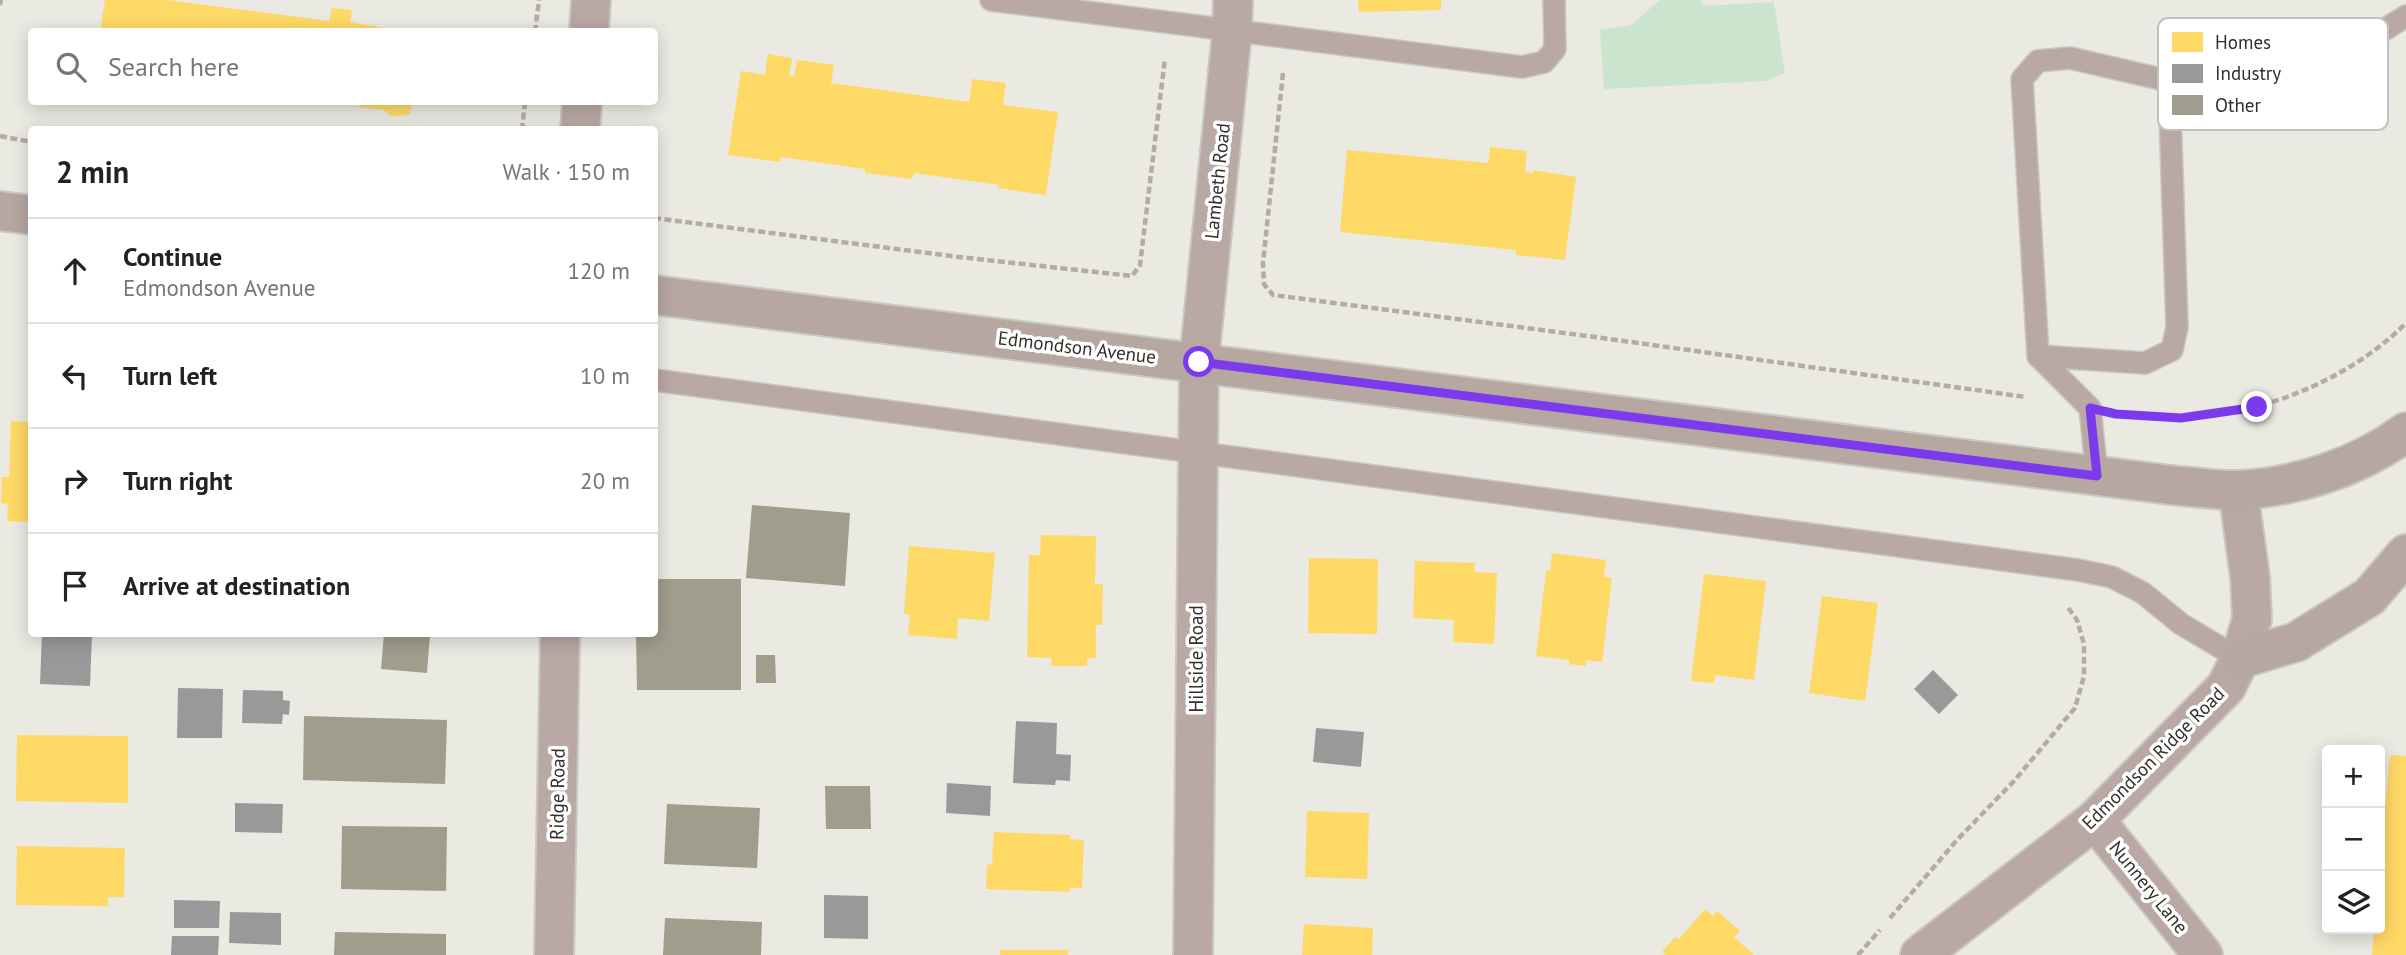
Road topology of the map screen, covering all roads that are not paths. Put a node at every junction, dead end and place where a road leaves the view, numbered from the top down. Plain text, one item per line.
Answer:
1 (592, 0) edge
2 (991, 0) edge
3 (1554, 0) edge
4 (1232, 16) edge
5 (2406, 16) edge
6 (2388, 27) edge
7 (589, 28) edge
8 (2158, 78) edge
9 (582, 105) edge
10 (580, 126) edge
11 (2171, 130) edge
12 (0, 211) edge
13 (28, 214) edge
14 (658, 295) edge
15 (2038, 356) junction
16 (1199, 362) junction
17 (658, 381) edge
18 (2406, 432) edge
19 (1198, 453) junction
20 (2097, 476) junction
21 (2238, 490) junction
22 (2406, 554) edge
23 (559, 637) edge
24 (2240, 659) junction
25 (2095, 820) junction
26 (554, 955) edge
27 (1194, 955) edge
28 (1920, 955) edge
29 (2203, 955) edge

1 - 7 street
2 - 4 lane
3 - 4 lane
4 - 16 street, Lambeth Road
5 - 6 lane
8 - 15 lane
9 - 10 street
11 - 15 lane
12 - 13 main road
14 - 16 main road, Edmondson Avenue
15 - 20 lane
16 - 19 street, Hillside Road
16 - 20 main road, Edmondson Avenue
17 - 19 lane
18 - 21 main road, Edmondson Avenue
19 - 24 lane
19 - 27 street, Hillside Road
20 - 21 main road, Edmondson Avenue
21 - 24 street, Edmondson Ridge Road
22 - 24 main road
23 - 26 street, Ridge Road
24 - 25 street, Edmondson Ridge Road
25 - 28 street, Edmondson Ridge Road
25 - 29 street, Nunnery Lane

